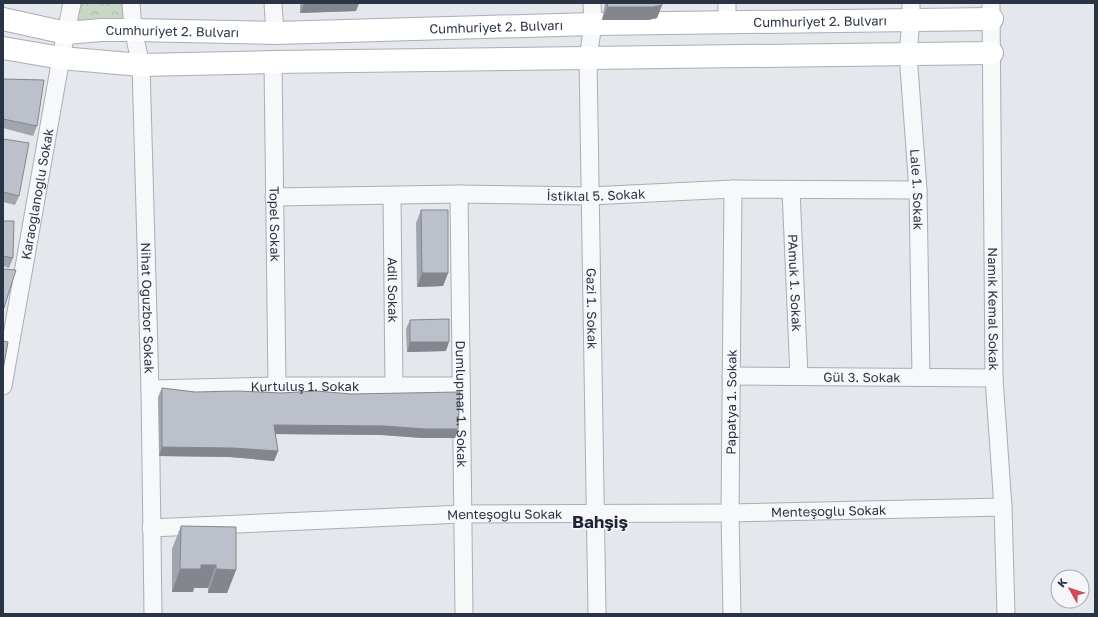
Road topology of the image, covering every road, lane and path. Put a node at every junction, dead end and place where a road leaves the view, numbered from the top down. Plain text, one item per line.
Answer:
1 (72, 3) edge
2 (131, 3) edge
3 (273, 3) edge
4 (992, 11) edge
5 (911, 12) edge
6 (727, 13) edge
7 (593, 14) edge
8 (3, 19) edge
9 (133, 30) junction
10 (66, 33) junction
11 (275, 33) junction
12 (3, 48) edge
13 (992, 53) junction
14 (908, 54) junction
15 (61, 58) junction
16 (588, 58) junction
17 (272, 62) junction
18 (141, 65) junction
19 (733, 189) junction
20 (791, 190) junction
21 (918, 190) junction
22 (459, 194) junction
23 (392, 196) junction
24 (590, 196) junction
25 (274, 198) junction
26 (731, 376) junction
27 (799, 376) junction
28 (921, 377) junction
29 (994, 378) junction
30 (394, 385) junction
31 (3, 386) edge
32 (277, 386) junction
33 (461, 386) junction
34 (150, 389) junction
35 (1003, 507) junction
36 (730, 513) junction
37 (462, 514) junction
38 (595, 514) junction
39 (151, 528) junction
40 (152, 614) edge
41 (464, 614) edge
42 (597, 614) edge
43 (732, 614) edge
44 (1006, 614) edge

1 - 10 street, Karaoğlanoğlu Sokak
2 - 9 street, Nihat Oğuzbor Sokak
3 - 11 street
4 - 5 main road, Cumhuriyet 2. Bulvarı
4 - 13 street, Namık Kemal Sokak
5 - 6 main road, Cumhuriyet 2. Bulvarı
5 - 14 street, Lale 1. Sokak
6 - 7 main road, Cumhuriyet 2. Bulvarı
7 - 11 main road, Cumhuriyet 2. Bulvarı
7 - 16 street, Gazi 1. Sokak
8 - 10 main road, Cumhuriyet 2. Bulvarı
9 - 10 main road, Cumhuriyet 2. Bulvarı
9 - 11 main road, Cumhuriyet 2. Bulvarı
9 - 18 street, Nihat Oğuzbor Sokak
10 - 15 street, Karaoğlanoğlu Sokak
12 - 15 main road
13 - 14 main road
13 - 29 street, Namık Kemal Sokak
14 - 16 main road
14 - 21 street, Lale 1. Sokak
15 - 18 main road
15 - 31 street, Karaoğlanoğlu Sokak
16 - 17 main road
16 - 24 street, Gazi 1. Sokak
17 - 18 main road
17 - 25 street, Topel Sokak
18 - 34 street, Nihat Oğuzbor Sokak
19 - 20 street, İstiklal 5. Sokak
19 - 24 street, İstiklal 5. Sokak
19 - 26 street, Papatya 1. Sokak
20 - 21 street, İstiklal 5. Sokak
20 - 27 street, PAmuk 1. Sokak
21 - 28 street, Lale 1. Sokak
22 - 23 street, İstiklal 5. Sokak
22 - 24 street, İstiklal 5. Sokak
22 - 33 street, Dumlupınar 1. Sokak
23 - 25 street, İstiklal 5. Sokak
23 - 30 street, Adil Sokak
24 - 38 street, Gazi 1. Sokak
25 - 32 street, Topel Sokak
26 - 27 street, Gül 3. Sokak
26 - 36 street, Papatya 1. Sokak
27 - 28 street, Gül 3. Sokak
28 - 29 street, Gül 3. Sokak
29 - 35 street, Namık Kemal Sokak
30 - 32 street, Kurtuluş 1. Sokak
30 - 33 street, Kurtuluş 1. Sokak
32 - 34 street, Kurtuluş 1. Sokak
33 - 37 street, Dumlupınar 1. Sokak
34 - 39 street, Nihat Oğuzbor Sokak
35 - 36 street, Menteşoğlu Sokak
35 - 44 street, Namık Kemal Sokak
36 - 38 street, Menteşoğlu Sokak
36 - 43 street, Papatya 1. Sokak
37 - 38 street, Menteşoğlu Sokak
37 - 39 street, Menteşoğlu Sokak
37 - 41 street, Dumlupınar 1. Sokak
38 - 42 street, Gazi 1. Sokak
39 - 40 street, Nihat Oğuzbor Sokak

